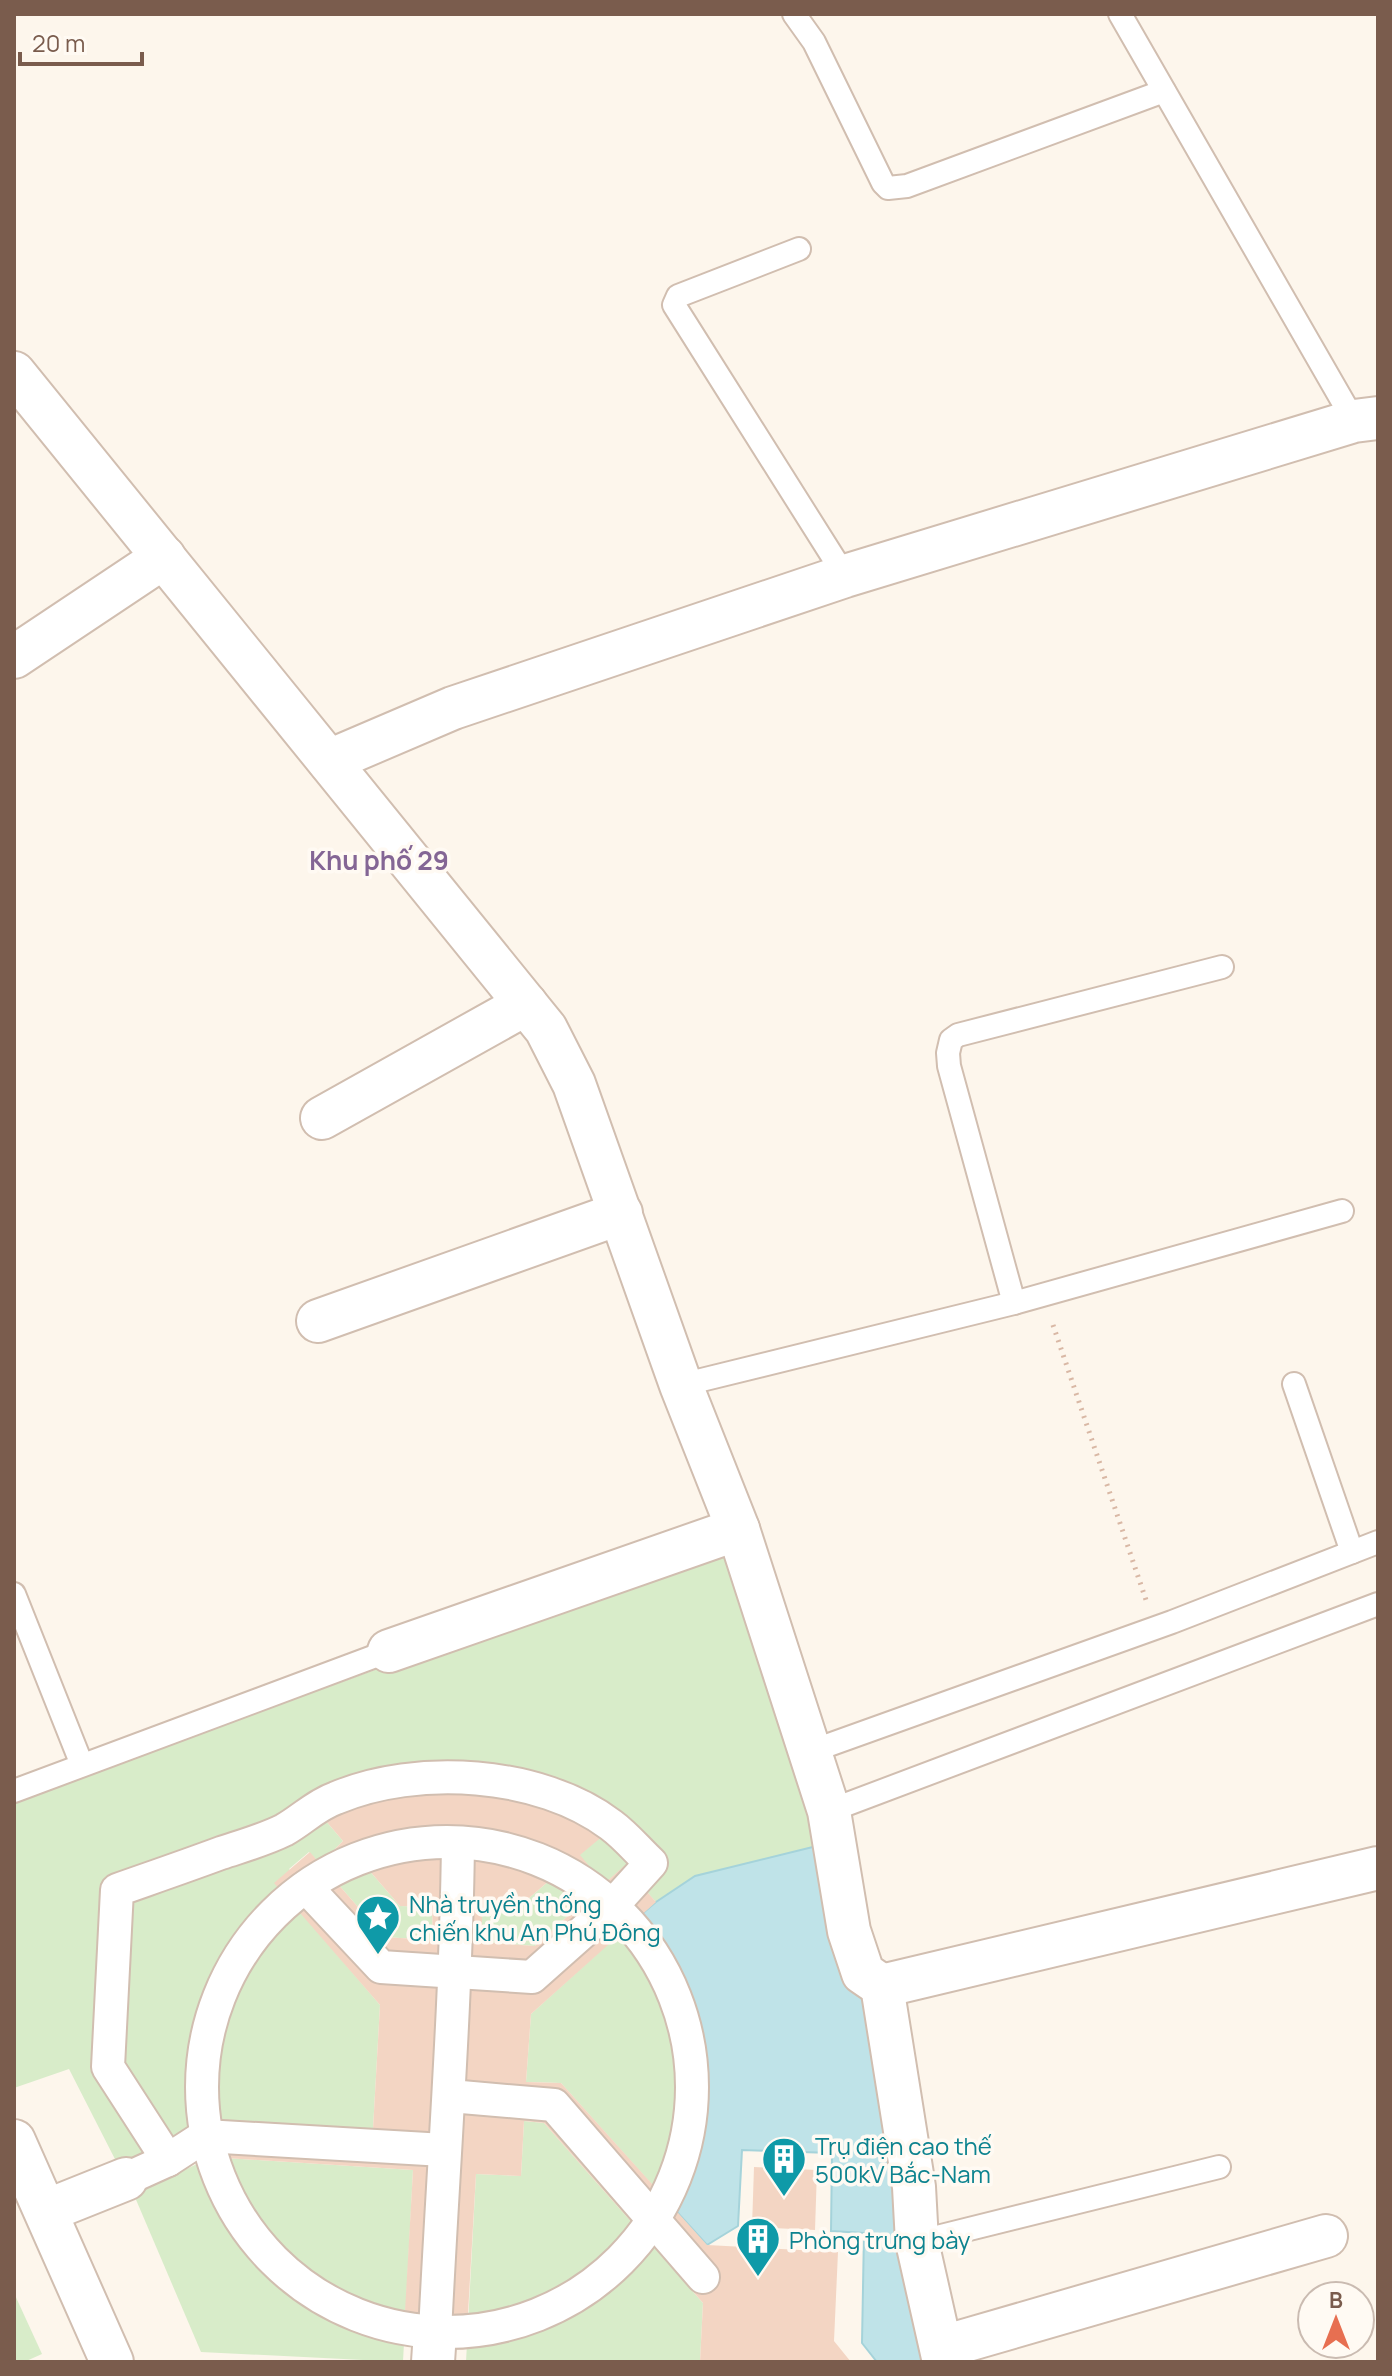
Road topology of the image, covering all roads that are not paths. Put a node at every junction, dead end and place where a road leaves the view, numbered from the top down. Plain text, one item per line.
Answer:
1 (794, 14) edge
2 (1120, 14) edge
3 (1164, 91) junction
4 (799, 249) dead end
5 (14, 373) edge
6 (1366, 420) edge
7 (164, 557) junction
8 (845, 576) junction
9 (14, 657) edge
10 (329, 761) junction
11 (1222, 967) dead end
12 (526, 1004) junction
13 (322, 1118) dead end
14 (1342, 1211) dead end
15 (621, 1213) junction
16 (1014, 1303) junction
17 (318, 1321) dead end
18 (1294, 1384) dead end
19 (681, 1385) junction
20 (738, 1529) junction
21 (1378, 1542) edge
22 (1352, 1552) junction
23 (14, 1594) edge
24 (1378, 1604) edge
25 (389, 1651) joint
26 (812, 1751) junction
27 (82, 1765) junction
28 (14, 1791) edge
29 (829, 1811) junction
30 (458, 1843) junction
31 (1378, 1868) edge
32 (306, 1887) junction
33 (612, 1906) junction
34 (456, 1973) junction
35 (882, 1986) junction
36 (450, 2096) junction
37 (205, 2136) junction
38 (14, 2141) edge
39 (444, 2150) junction
40 (168, 2160) junction
41 (1219, 2167) dead end
42 (126, 2179) joint
43 (46, 2211) junction
44 (654, 2220) junction
45 (1326, 2236) dead end
46 (917, 2242) junction
47 (703, 2277) dead end
48 (434, 2347) edge
49 (943, 2355) edge
50 (112, 2362) edge

1 - 3 lane
2 - 3 lane
3 - 6 lane
4 - 8 lane
5 - 7 street
6 - 8 street
7 - 9 street
7 - 10 street
8 - 10 street
10 - 12 street
11 - 16 lane
12 - 13 street
12 - 15 street
14 - 16 lane
15 - 17 street
15 - 19 street
16 - 19 lane
18 - 22 lane
19 - 20 street
20 - 25 street
20 - 26 street
21 - 22 lane
22 - 26 lane
23 - 27 lane
24 - 29 lane
25 - 27 lane
26 - 29 street
27 - 28 lane
29 - 35 street
30 - 32 street
30 - 33 street
30 - 34 street
31 - 35 street
32 - 34 street
32 - 37 street
33 - 34 street
33 - 40 street
33 - 44 street
34 - 36 street
35 - 46 street
36 - 39 street
36 - 44 street
37 - 39 street
37 - 40 street
37 - 48 street
38 - 43 street
39 - 48 street
40 - 42 street
41 - 46 lane
42 - 43 street
43 - 50 street
44 - 47 street
44 - 48 street
45 - 49 street
46 - 49 street

